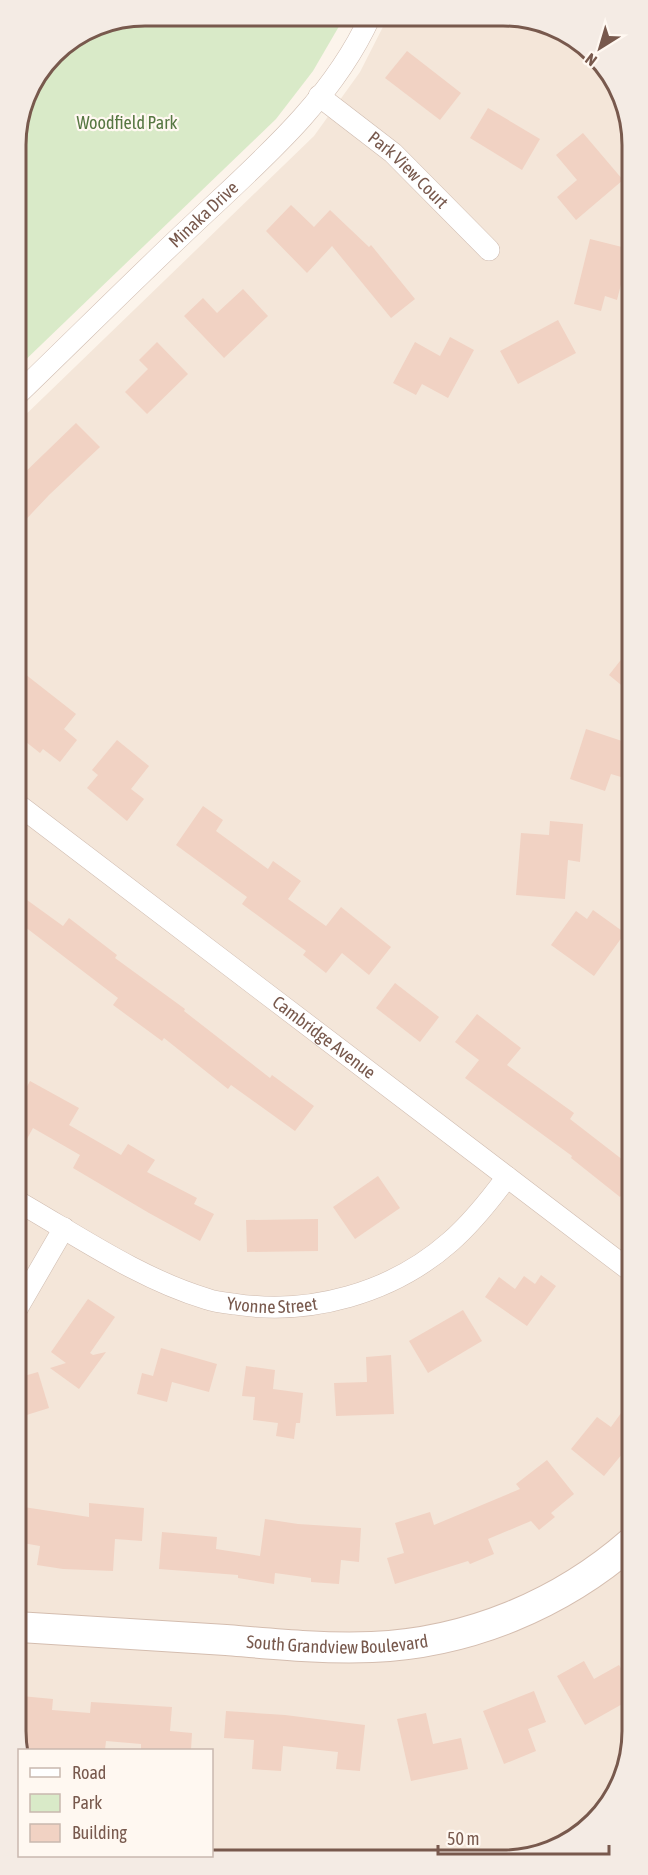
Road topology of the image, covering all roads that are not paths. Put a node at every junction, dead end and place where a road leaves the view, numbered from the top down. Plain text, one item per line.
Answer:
1 (365, 26) edge
2 (320, 96) junction
3 (489, 250) dead end
4 (26, 386) edge
5 (26, 811) edge
6 (507, 1177) junction
7 (26, 1206) edge
8 (64, 1228) junction
9 (622, 1264) edge
10 (26, 1293) edge
11 (622, 1550) edge
12 (26, 1628) edge

1 - 2 street, Minaka Drive
2 - 3 street, Park View Court
2 - 4 street, Minaka Drive
5 - 6 street, Cambridge Avenue
6 - 8 street, Yvonne Street
6 - 9 street, Cambridge Avenue
7 - 8 street, Yvonne Street
8 - 10 street
11 - 12 street, South Grandview Boulevard

